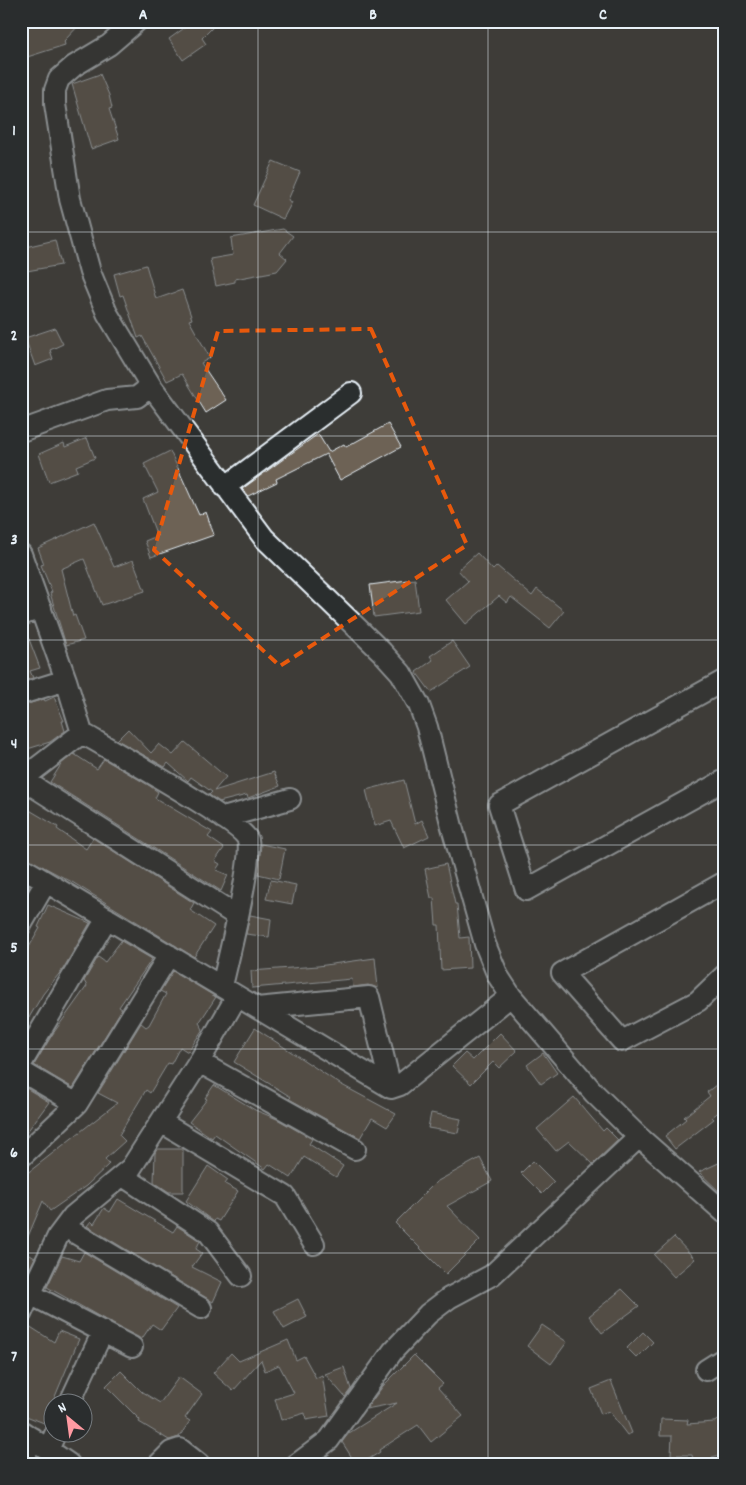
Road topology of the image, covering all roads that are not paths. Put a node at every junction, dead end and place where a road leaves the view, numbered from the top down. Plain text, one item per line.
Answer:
1 (137, 21) edge
2 (151, 386) junction
3 (351, 393) dead end
4 (21, 431) edge
5 (225, 487) junction
6 (21, 554) edge
7 (41, 608) junction
8 (21, 615) edge
9 (66, 680) junction
10 (725, 680) edge
11 (21, 694) edge
12 (82, 733) junction
13 (22, 780) edge
14 (725, 780) edge
15 (290, 799) dead end
16 (223, 818) junction
17 (21, 867) edge
18 (46, 882) junction
19 (725, 882) edge
20 (237, 916) junction
21 (107, 918) junction
22 (21, 925) edge
23 (169, 955) junction
24 (725, 976) edge
25 (230, 991) junction
26 (511, 996) junction
27 (257, 1008) junction
28 (199, 1062) junction
29 (21, 1064) edge
30 (21, 1071) edge
31 (391, 1088) junction
32 (77, 1104) junction
33 (161, 1122) junction
34 (638, 1137) junction
35 (355, 1149) dead end
36 (22, 1155) edge
37 (123, 1176) junction
38 (725, 1213) edge
39 (65, 1227) junction
40 (314, 1244) dead end
41 (241, 1276) dead end
42 (30, 1294) junction
43 (201, 1308) dead end
44 (21, 1314) edge
45 (103, 1331) junction
46 (132, 1347) dead end
47 (725, 1358) edge
48 (706, 1370) dead end
49 (75, 1392) edge
50 (26, 1434) edge
51 (42, 1438) edge
52 (53, 1442) edge
53 (22, 1464) edge
54 (69, 1464) edge
55 (159, 1464) edge
56 (199, 1464) edge
57 (297, 1464) edge

1 - 2 street
2 - 4 street
2 - 5 street
3 - 5 street
5 - 26 street
6 - 7 street
7 - 8 street
7 - 9 street
9 - 11 street
9 - 12 street
10 - 14 street
12 - 13 street
12 - 16 street
13 - 20 street
15 - 16 street
16 - 20 street
17 - 18 street
18 - 21 street
18 - 22 street
19 - 24 street
20 - 25 street
21 - 23 street
21 - 29 street
23 - 25 street
23 - 32 street
25 - 27 street
25 - 28 street
26 - 31 street
26 - 34 street
27 - 31 street
27 - 31 street
28 - 33 street
28 - 35 street
30 - 32 street
32 - 36 street
33 - 37 street
33 - 40 street
34 - 38 street
34 - 57 street
37 - 39 street
37 - 41 street
39 - 42 street
39 - 43 street
42 - 44 street
42 - 45 street
45 - 46 street
45 - 49 street
47 - 48 street
50 - 51 street
50 - 53 street
52 - 54 street
55 - 56 street

